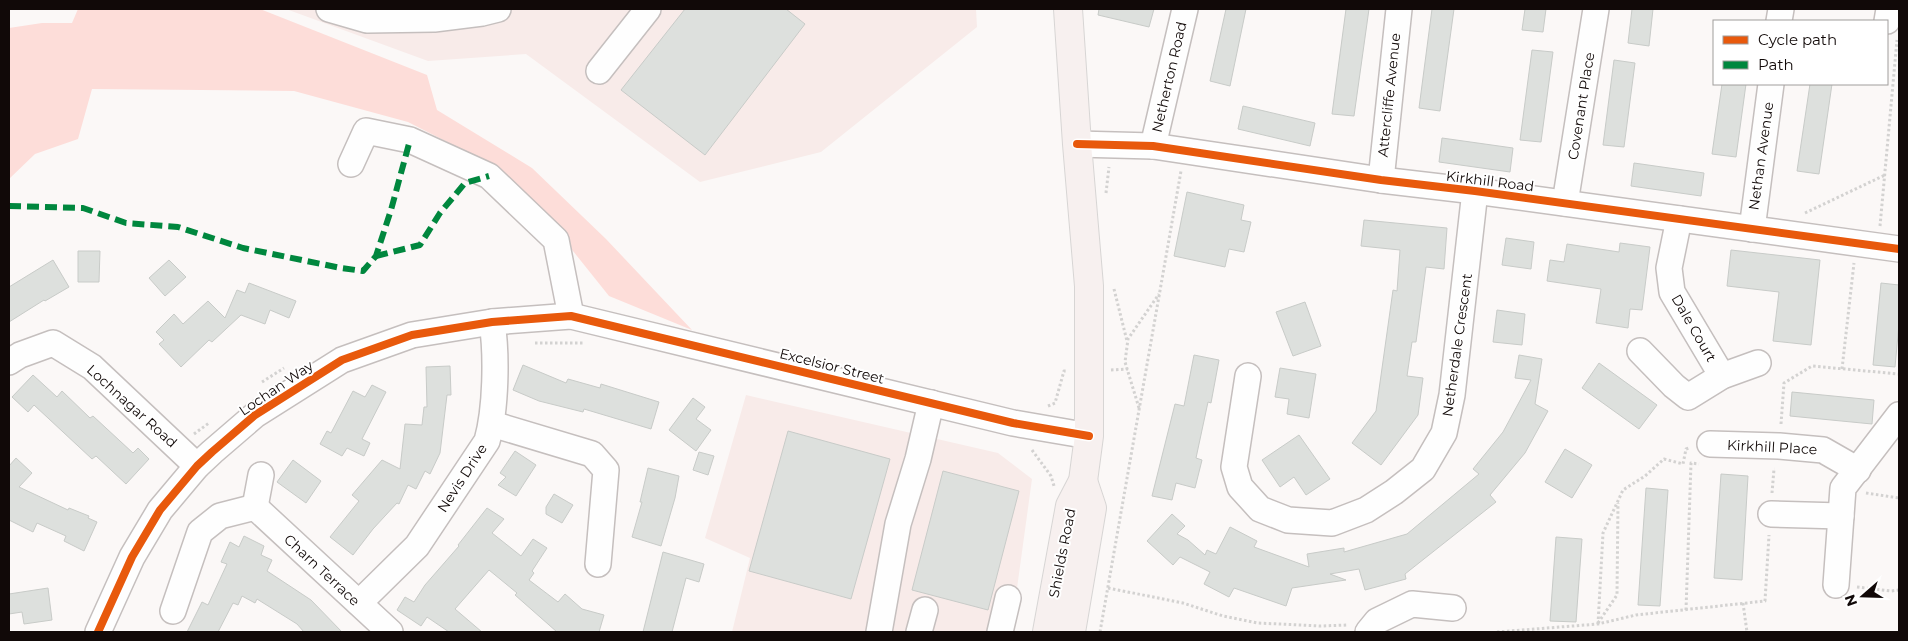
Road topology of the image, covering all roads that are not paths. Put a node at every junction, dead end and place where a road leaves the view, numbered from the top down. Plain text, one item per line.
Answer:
1 (330, 9) edge
2 (498, 9) edge
3 (648, 9) edge
4 (1068, 9) edge
5 (1185, 9) edge
6 (1399, 9) edge
7 (1596, 9) edge
8 (1889, 9) edge
9 (434, 14) edge
10 (1892, 27) edge
11 (599, 71) dead end
12 (1771, 85) edge
13 (1077, 144) junction
14 (1153, 146) junction
15 (351, 164) dead end
16 (1381, 180) junction
17 (1475, 191) junction
18 (1565, 203) junction
19 (1680, 219) junction
20 (1752, 229) junction
21 (1878, 246) edge
22 (571, 316) junction
23 (493, 333) junction
24 (1640, 350) dead end
25 (9, 362) edge
26 (1758, 363) dead end
27 (1248, 376) dead end
28 (1722, 376) junction
29 (931, 403) junction
30 (1899, 415) edge
31 (492, 424) junction
32 (1089, 436) junction
33 (1705, 454) road end
34 (197, 466) junction
35 (260, 475) dead end
36 (1850, 479) junction
37 (1083, 481) junction
38 (255, 507) junction
39 (1771, 514) road end
40 (1841, 516) junction
41 (598, 564) dead end
42 (1836, 585) road end
43 (1008, 598) dead end
44 (359, 603) junction
45 (1453, 608) dead end
46 (172, 611) dead end
47 (1371, 628) edge
48 (98, 632) edge
49 (390, 632) edge
50 (879, 632) edge
51 (1000, 632) edge
52 (1047, 632) edge
53 (1071, 632) edge

1 - 9 street
2 - 9 street
3 - 11 street
4 - 13 main road
5 - 14 street, Netherton Road
6 - 16 street, Attercliffe Avenue
7 - 18 street, Covenant Place
8 - 10 street
12 - 20 street, Nethan Avenue
13 - 14 street, Kirkhill Road
13 - 32 main road
14 - 16 street, Kirkhill Road
15 - 22 street
16 - 17 street, Kirkhill Road
17 - 18 street, Kirkhill Road
17 - 27 street, Netherdale Crescent
18 - 19 street, Kirkhill Road
19 - 20 street, Kirkhill Road
19 - 28 street, Dale Court
20 - 21 street, Kirkhill Road
22 - 23 street, Lochan Way
22 - 29 street, Excelsior Street
23 - 31 street, Nevis Drive
23 - 34 street, Lochan Way
24 - 28 street, Dale Court
25 - 34 street, Lochnagar Road
26 - 28 street, Dale Court
29 - 32 street, Excelsior Street
29 - 50 street
30 - 36 street
31 - 41 street
31 - 44 street, Nevis Drive
32 - 37 main road
33 - 36 street, Kirkhill Place
34 - 48 street, Lochan Way
35 - 38 street
36 - 40 street
37 - 52 main road, Shields Road
37 - 53 main road, Shields Road
38 - 44 street, Charn Terrace
38 - 46 street
39 - 40 street
40 - 42 street
43 - 51 street
44 - 49 street, Charn Terrace
45 - 47 street

